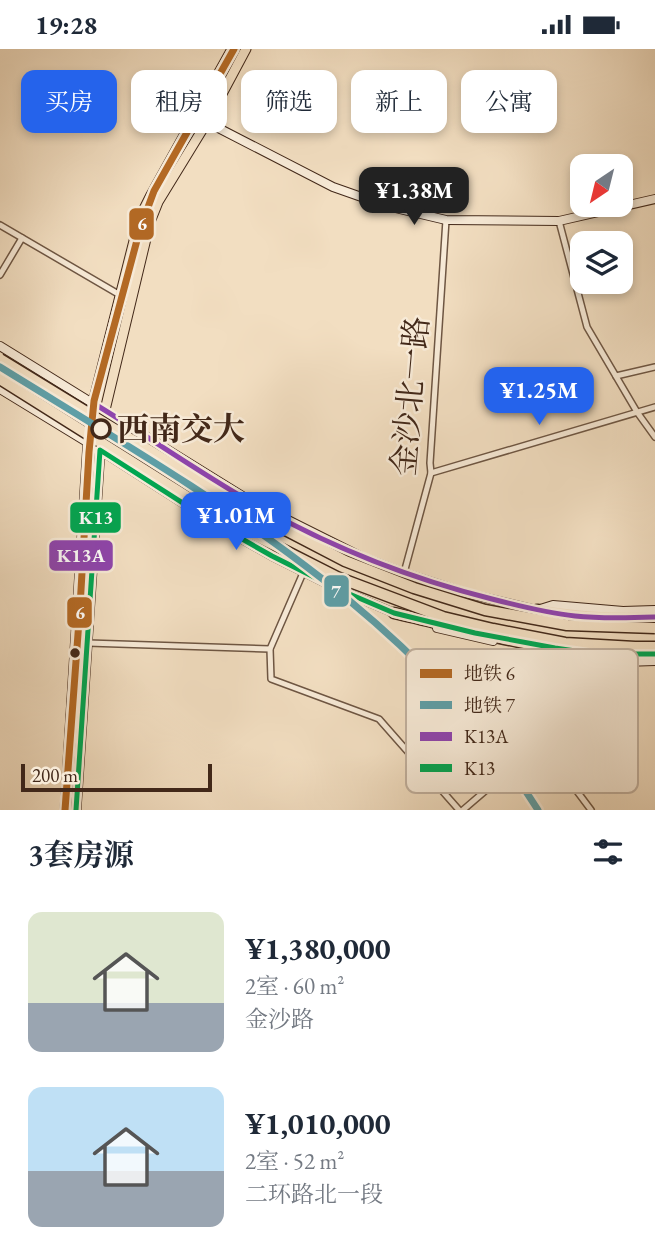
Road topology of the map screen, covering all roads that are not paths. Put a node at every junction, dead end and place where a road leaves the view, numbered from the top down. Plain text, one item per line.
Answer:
1 (232, 49) edge
2 (246, 49) edge
3 (220, 70) edge
4 (227, 85) edge
5 (227, 132) edge
6 (186, 133) edge
7 (200, 133) edge
8 (655, 199) edge
9 (446, 220) junction
10 (559, 221) junction
11 (0, 225) edge
12 (22, 238) junction
13 (0, 275) edge
14 (120, 295) junction
15 (0, 346) edge
16 (0, 359) edge
17 (655, 367) edge
18 (616, 376) junction
19 (0, 379) edge
20 (0, 389) edge
21 (93, 403) junction
22 (655, 407) edge
23 (106, 411) junction
24 (637, 412) junction
25 (655, 437) edge
26 (88, 443) junction
27 (100, 450) junction
28 (431, 473) junction
29 (303, 573) junction
30 (404, 573) junction
31 (537, 610) junction
32 (655, 610) edge
33 (394, 613) junction
34 (655, 617) edge
35 (655, 628) edge
36 (88, 643) junction
37 (655, 647) edge
38 (270, 649) junction
39 (533, 649) edge
40 (567, 649) edge
41 (406, 749) edge
42 (446, 793) edge
43 (481, 793) edge
44 (578, 793) edge
45 (65, 810) edge
46 (76, 810) edge
47 (461, 810) edge
48 (591, 810) edge

1 - 3 main road
2 - 4 main road
5 - 9 main road
6 - 14 main road
7 - 23 main road
8 - 10 main road
9 - 10 main road
9 - 28 street, 金沙北一路
10 - 18 street
11 - 12 street
12 - 13 street
12 - 14 street
14 - 21 main road
15 - 21 main road
16 - 35 highway, bridge
17 - 18 street
18 - 24 street
19 - 37 highway, bridge
20 - 26 main road
21 - 23 main road
21 - 26 main road
22 - 24 street
23 - 27 main road
23 - 30 main road
24 - 25 street
24 - 28 street
26 - 27 main road
26 - 45 main road
27 - 29 main road
27 - 36 main road
28 - 30 street, 金沙北一路
29 - 33 main road
29 - 38 street
30 - 31 main road
31 - 32 main road
31 - 34 highway
33 - 39 main road
33 - 40 highway
36 - 38 street
36 - 46 main road
38 - 41 street
42 - 47 street
43 - 47 street
44 - 48 street

